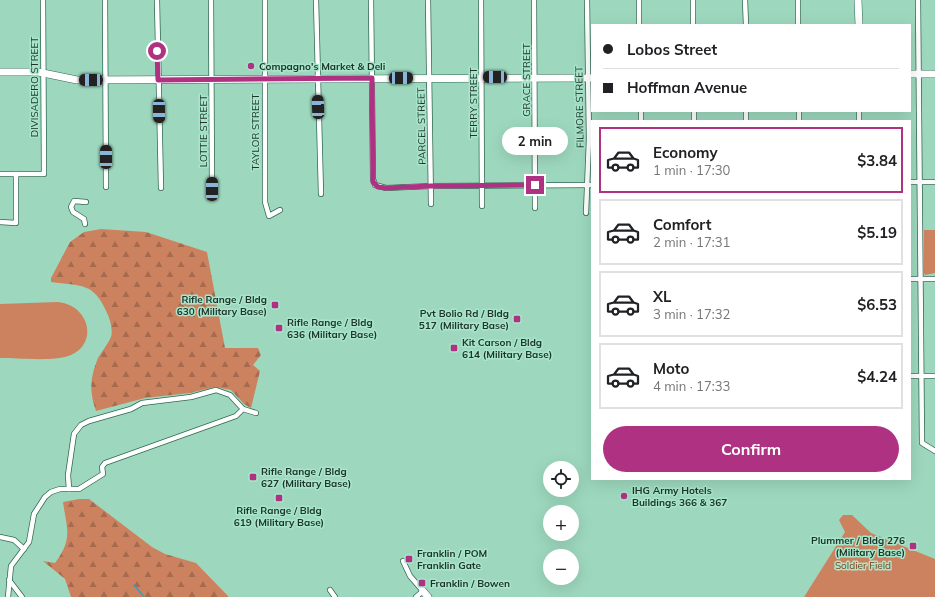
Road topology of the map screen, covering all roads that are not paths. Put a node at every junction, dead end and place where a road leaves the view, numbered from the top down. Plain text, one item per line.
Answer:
1 (43, 0) edge
2 (105, 0) edge
3 (157, 0) edge
4 (211, 0) edge
5 (265, 0) edge
6 (316, 0) edge
7 (371, 0) edge
8 (428, 0) edge
9 (481, 0) edge
10 (534, 0) edge
11 (587, 0) edge
12 (639, 0) edge
13 (693, 0) edge
14 (745, 0) edge
15 (798, 0) edge
16 (858, 0) edge
17 (918, 0) edge
18 (639, 24) edge
19 (693, 24) edge
20 (746, 24) edge
21 (798, 24) edge
22 (859, 24) edge
23 (0, 72) edge
24 (42, 72) junction
25 (911, 74) edge
26 (919, 74) junction
27 (935, 74) edge
28 (535, 77) junction
29 (317, 78) junction
30 (372, 78) junction
31 (429, 78) junction
32 (482, 78) junction
33 (590, 78) edge
34 (211, 79) junction
35 (264, 79) junction
36 (105, 80) junction
37 (158, 80) junction
38 (0, 174) edge
39 (16, 174) junction
40 (911, 182) edge
41 (920, 182) junction
42 (935, 182) edge
43 (482, 185) junction
44 (535, 185) junction
45 (590, 185) edge
46 (431, 186) junction
47 (106, 187) dead end
48 (161, 188) dead end
49 (212, 189) dead end
50 (321, 194) dead end
51 (86, 202) dead end
52 (431, 204) dead end
53 (482, 206) dead end
54 (535, 208) dead end
55 (280, 210) dead end
56 (586, 213) dead end
57 (0, 222) edge
58 (85, 224) dead end
59 (911, 279) edge
60 (920, 279) junction
61 (935, 279) edge
62 (911, 376) edge
63 (922, 376) junction
64 (935, 376) edge
65 (243, 409) junction
66 (256, 413) dead end
67 (934, 451) edge
68 (69, 489) junction
69 (0, 537) edge
70 (24, 549) junction
71 (403, 561) dead end
72 (9, 580) junction
73 (330, 590) dead end
74 (426, 594) edge
75 (8, 597) edge
76 (22, 597) edge
77 (335, 597) edge
78 (416, 597) edge

1 - 24 street, DIVISADERO STREET
2 - 36 street
3 - 37 street
4 - 34 street, LOTTIE STREET
5 - 35 street, TAYLOR STREET
6 - 29 street
7 - 30 street
8 - 31 street, PARCEL STREET
9 - 32 street, TERRY STREET
10 - 28 street, GRACE STREET
11 - 33 street, FILMORE STREET
12 - 18 street
13 - 19 street
14 - 20 street
15 - 21 street
16 - 22 street
17 - 26 street
23 - 24 street
24 - 36 street
24 - 39 street, DIVISADERO STREET
25 - 26 street
26 - 27 street
26 - 41 street
28 - 32 street
28 - 33 street
28 - 44 street, GRACE STREET
29 - 30 street
29 - 35 street
29 - 50 street
30 - 31 street
30 - 46 street
31 - 32 street
31 - 46 street, PARCEL STREET
32 - 43 street, TERRY STREET
33 - 45 street, FILMORE STREET
34 - 35 street
34 - 37 street
34 - 49 street, LOTTIE STREET
35 - 55 street, TAYLOR STREET
36 - 37 street
36 - 47 street
37 - 48 street
38 - 39 street
39 - 57 street
40 - 41 street
41 - 42 street
41 - 60 street
43 - 44 street
43 - 46 street
43 - 53 street, TERRY STREET
44 - 45 street
44 - 54 street, GRACE STREET
45 - 56 street, FILMORE STREET
46 - 52 street, PARCEL STREET
51 - 58 street
59 - 60 street
60 - 61 street
60 - 63 street
62 - 63 street
63 - 64 street
63 - 67 street
65 - 66 street
65 - 68 street
65 - 68 street
68 - 70 street
69 - 70 street
70 - 72 street
71 - 74 street
72 - 75 street
72 - 76 street
73 - 77 street
74 - 78 street

